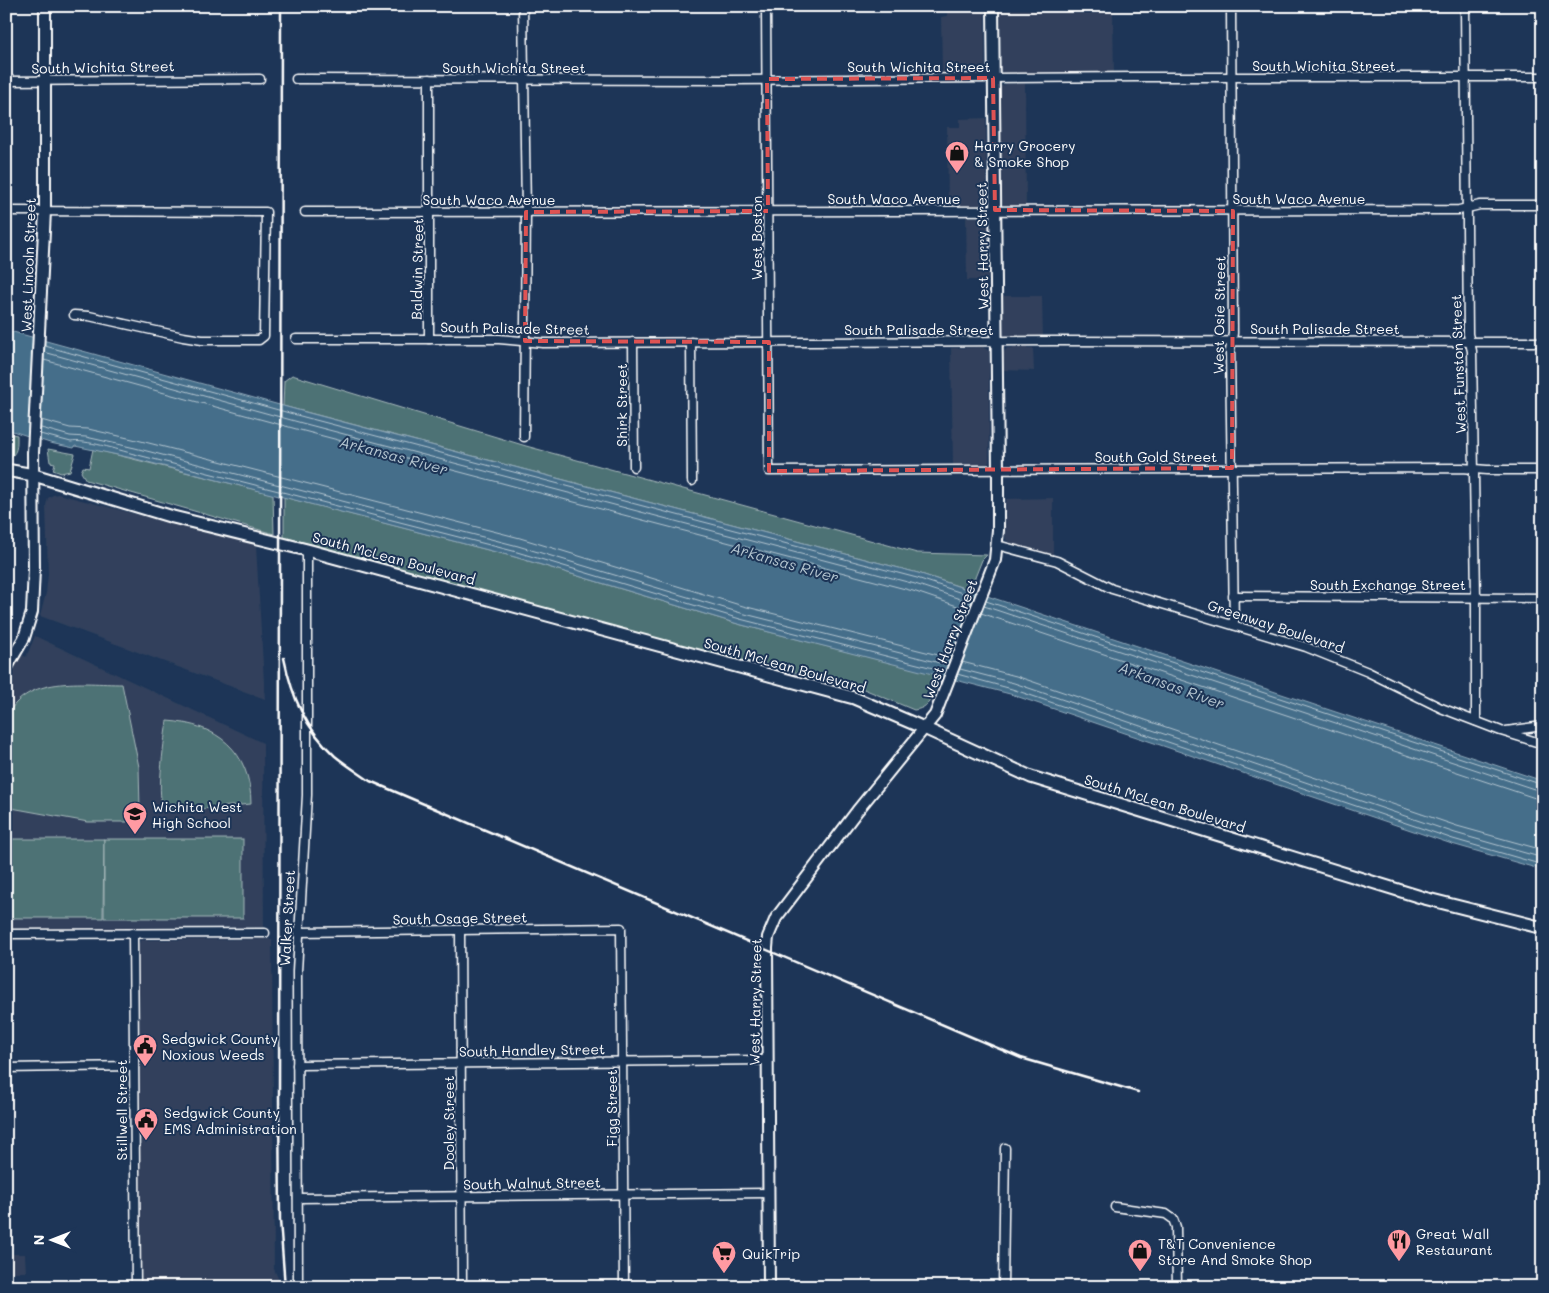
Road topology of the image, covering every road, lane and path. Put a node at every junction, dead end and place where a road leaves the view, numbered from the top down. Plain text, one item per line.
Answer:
1 (45, 6) edge
2 (523, 6) edge
3 (766, 6) edge
4 (993, 6) edge
5 (1231, 6) edge
6 (1465, 6) edge
7 (1466, 77) junction
8 (1543, 77) edge
9 (993, 78) junction
10 (1232, 78) junction
11 (260, 79) dead end
12 (296, 79) dead end
13 (524, 79) junction
14 (45, 80) junction
15 (429, 80) junction
16 (767, 80) junction
17 (6, 81) edge
18 (1543, 205) edge
19 (1467, 208) junction
20 (995, 210) junction
21 (6, 211) edge
22 (45, 211) junction
23 (768, 211) junction
24 (1233, 211) junction
25 (305, 212) dead end
26 (430, 212) junction
27 (526, 212) junction
28 (74, 316) dead end
29 (296, 339) dead end
30 (429, 339) junction
31 (1232, 340) junction
32 (526, 341) junction
33 (997, 341) junction
34 (1470, 341) junction
35 (633, 342) junction
36 (690, 342) junction
37 (769, 342) junction
38 (1543, 342) edge
39 (524, 437) dead end
40 (634, 467) dead end
41 (1232, 468) junction
42 (1474, 469) junction
43 (6, 470) edge
44 (769, 470) joint
45 (998, 470) junction
46 (1543, 470) edge
47 (34, 475) junction
48 (692, 481) dead end
49 (997, 545) junction
50 (307, 550) junction
51 (1234, 596) junction
52 (1476, 597) junction
53 (1543, 598) edge
54 (1234, 625) junction
55 (6, 669) edge
56 (1476, 721) junction
57 (1543, 726) edge
58 (924, 728) junction
59 (1501, 731) junction
60 (1543, 744) edge
61 (621, 928) joint
62 (1543, 928) edge
63 (460, 930) junction
64 (265, 932) dead end
65 (298, 932) junction
66 (133, 933) junction
67 (6, 934) edge
68 (767, 1060) junction
69 (623, 1062) junction
70 (460, 1063) junction
71 (297, 1065) junction
72 (133, 1066) junction
73 (6, 1068) edge
74 (1005, 1148) dead end
75 (768, 1193) junction
76 (624, 1195) junction
77 (460, 1196) junction
78 (298, 1198) junction
79 (1115, 1207) dead end
80 (136, 1287) edge
81 (298, 1287) edge
82 (462, 1287) edge
83 (624, 1287) edge
84 (769, 1287) edge
85 (1003, 1287) edge
86 (1177, 1287) edge

1 - 14 street, West Lincoln Street
2 - 13 street
3 - 16 street, West Boston
4 - 9 street, West Harry Street
5 - 10 street, West Osie Street
6 - 7 street, West Funston Street
7 - 8 street, South Wichita Street
7 - 10 street, South Wichita Street
7 - 19 street, West Funston Street
9 - 10 street, South Wichita Street
9 - 16 street, South Wichita Street
9 - 20 street, West Harry Street
10 - 24 street, West Osie Street
11 - 14 street, South Wichita Street
12 - 15 street, South Wichita Street
13 - 15 street, South Wichita Street
13 - 16 street, South Wichita Street
13 - 27 street
14 - 17 street, South Wichita Street
14 - 22 street, West Lincoln Street
15 - 26 street, Baldwin Street
16 - 23 street, West Boston
18 - 19 street, South Waco Avenue
19 - 24 street, South Waco Avenue
19 - 34 street, West Funston Street
20 - 23 street, South Waco Avenue
20 - 24 street, South Waco Avenue
20 - 33 street, West Harry Street
21 - 22 street
22 - 28 street
22 - 47 street, West Lincoln Street
23 - 27 street, South Waco Avenue
23 - 37 street, West Boston
24 - 31 street, West Osie Street
25 - 26 street, South Waco Avenue
26 - 27 street, South Waco Avenue
26 - 30 street, Baldwin Street
27 - 32 street
29 - 30 street, South Palisade Street
30 - 32 street, South Palisade Street
31 - 33 street, South Palisade Street
31 - 34 street, South Palisade Street
31 - 41 street, West Osie Street
32 - 35 street, South Palisade Street
32 - 39 street
33 - 37 street, South Palisade Street
33 - 45 street, West Harry Street
34 - 38 street, South Palisade Street
34 - 42 street, West Funston Street
35 - 36 street, South Palisade Street
35 - 40 street, Shirk Street
36 - 37 street, South Palisade Street
36 - 48 street
37 - 44 street, West Boston
41 - 42 street, South Gold Street
41 - 45 street, South Gold Street
41 - 51 street, West Osie Street
42 - 46 street, South Gold Street
42 - 52 street, West Funston Street
43 - 47 main road, South McLean Boulevard
44 - 45 street, South Gold Street
45 - 49 street, West Harry Street
47 - 50 main road, South McLean Boulevard
47 - 55 street, West Lincoln Street
49 - 54 street, Greenway Boulevard
49 - 58 street, West Harry Street
50 - 58 main road, South McLean Boulevard
50 - 65 street, Walker Street
51 - 52 street, South Exchange Street
51 - 54 street, West Osie Street
52 - 53 street, South Exchange Street
52 - 56 street, West Funston Street
54 - 56 street, Greenway Boulevard
56 - 59 street, Greenway Boulevard
57 - 59 street
58 - 62 main road, South McLean Boulevard
58 - 68 street, West Harry Street
59 - 60 street, Greenway Boulevard
61 - 63 street, South Osage Street
61 - 69 street, Figg Street
63 - 65 street, South Osage Street
63 - 70 street, Dooley Street
64 - 66 street
65 - 71 street, Walker Street
66 - 67 street
66 - 72 street, Stillwell Street
68 - 69 street, South Handley Street
68 - 75 street, West Harry Street
69 - 70 street, South Handley Street
69 - 76 street, Figg Street
70 - 71 street, South Handley Street
70 - 77 street, Dooley Street
71 - 78 street, Walker Street
72 - 73 street
72 - 80 street, Stillwell Street
74 - 85 street
75 - 76 street, South Walnut Street
75 - 84 street, West Harry Street
76 - 77 street, South Walnut Street
76 - 83 street, Figg Street
77 - 78 street, South Walnut Street
77 - 82 street, Dooley Street
78 - 81 street, Walker Street
79 - 86 street

